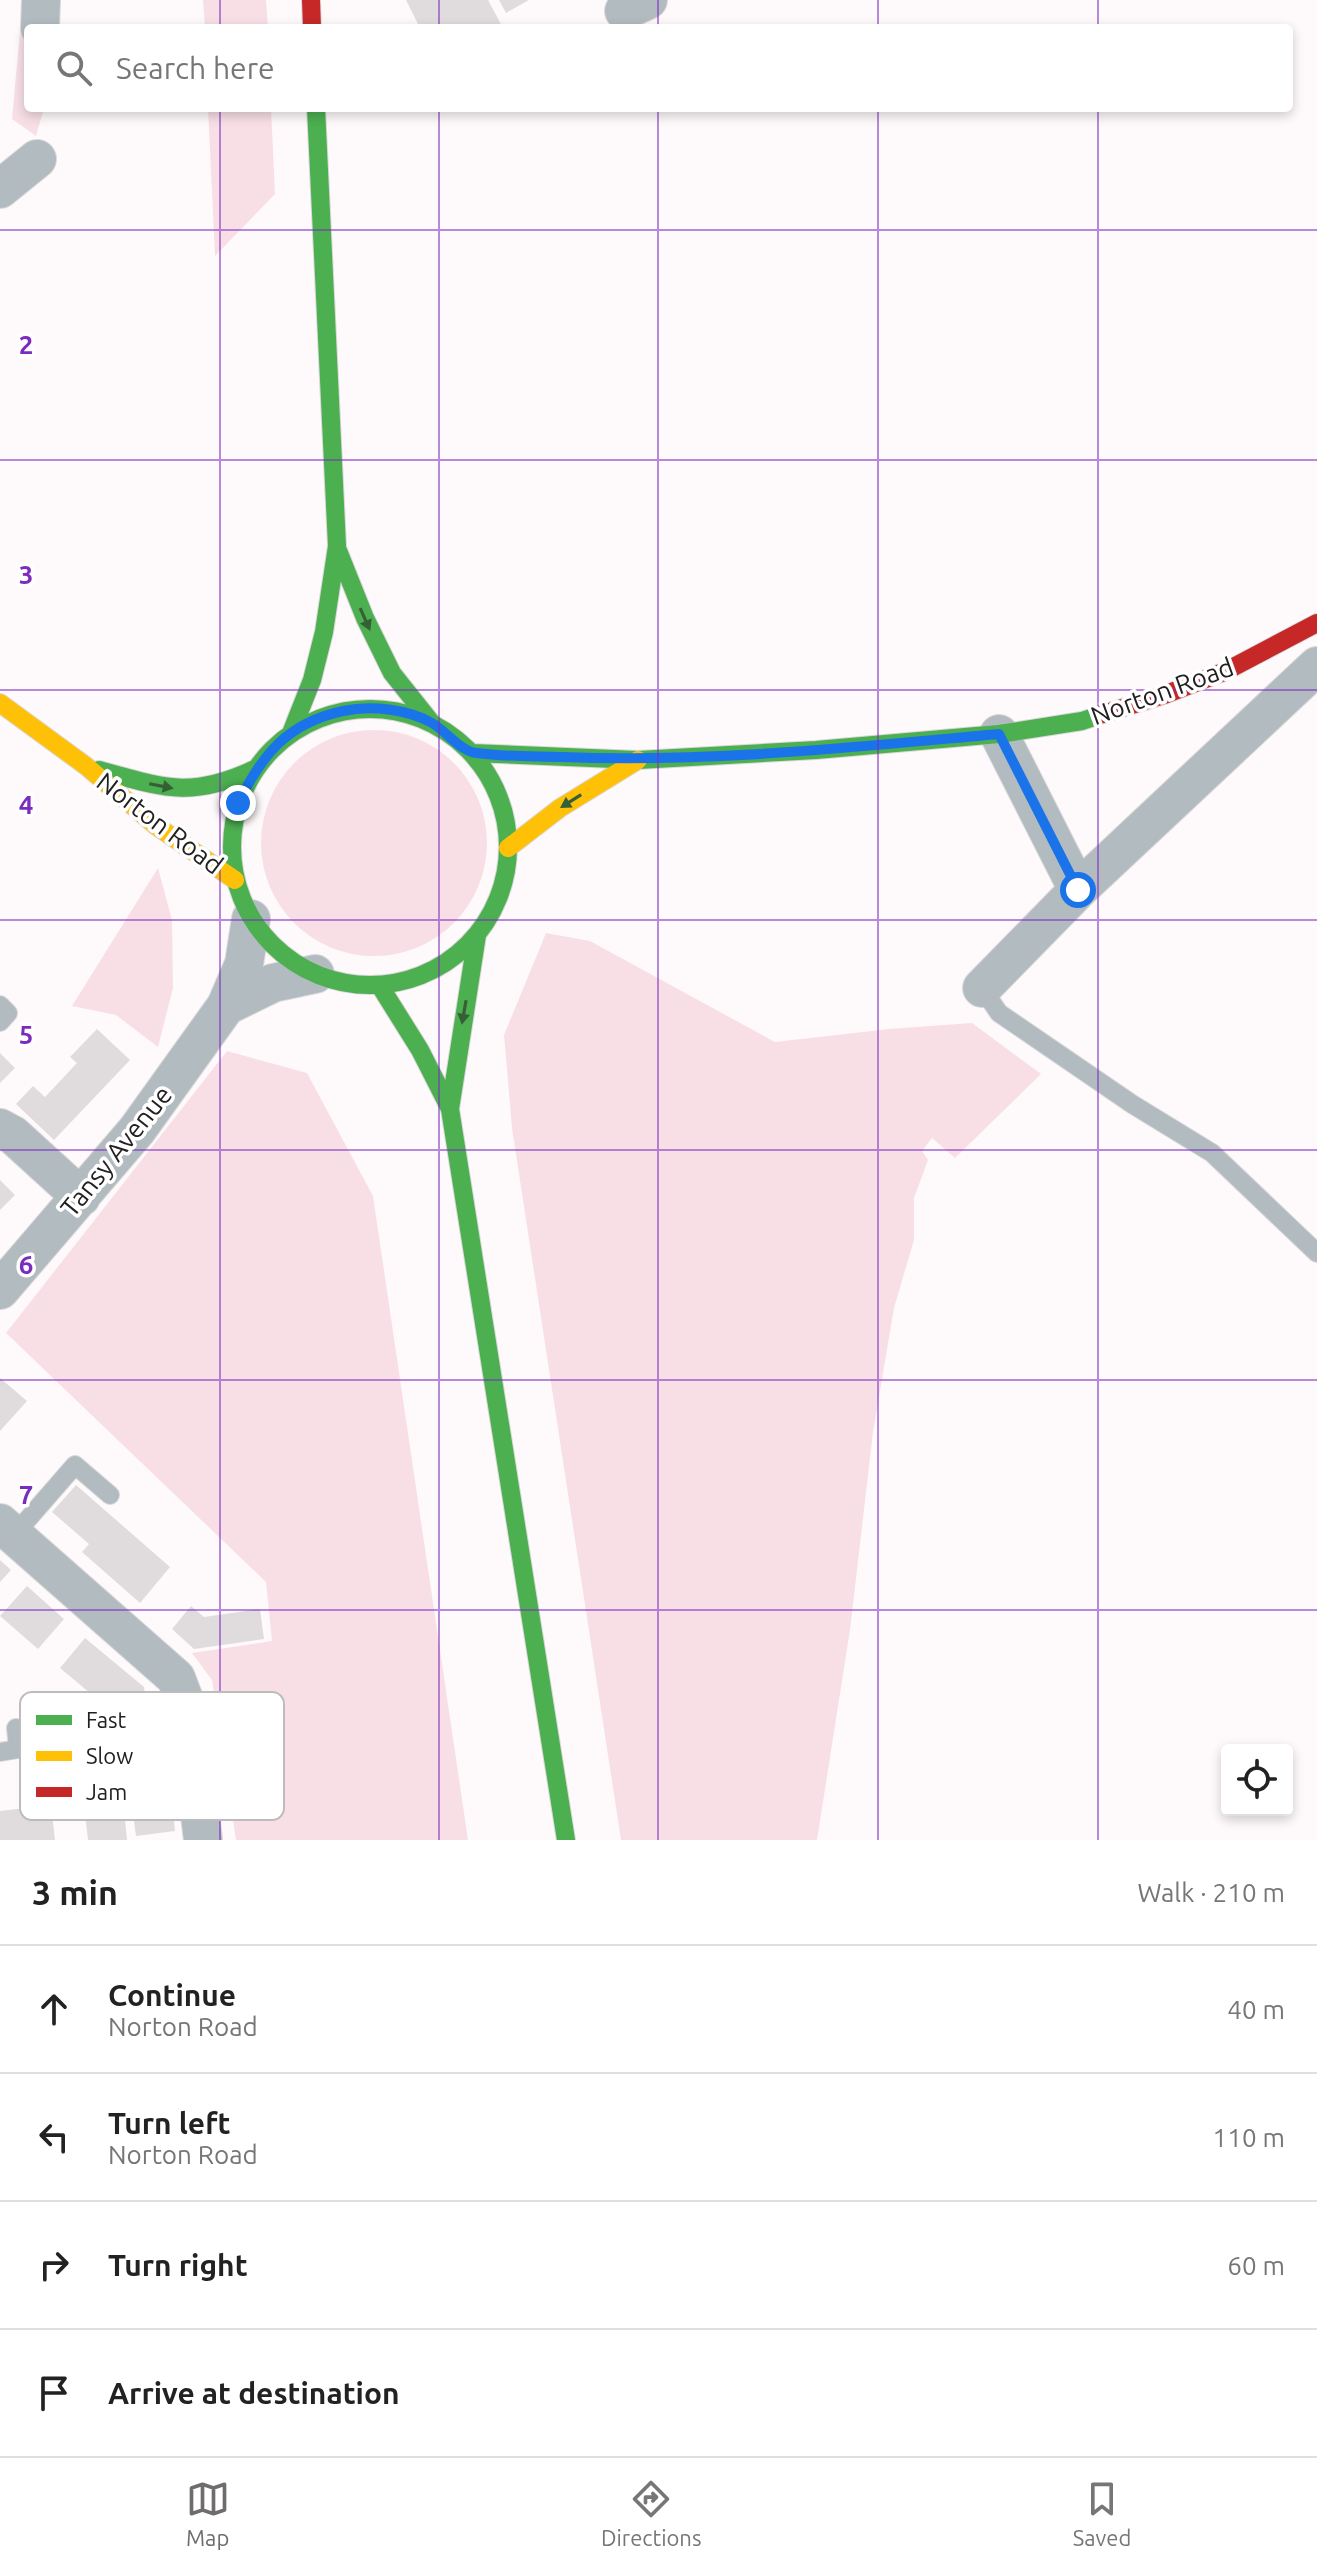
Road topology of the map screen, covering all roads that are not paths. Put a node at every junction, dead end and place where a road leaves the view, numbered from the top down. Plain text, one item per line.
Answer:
1 (41, 0) edge
2 (311, 0) edge
3 (40, 24) edge
4 (312, 24) edge
5 (316, 112) edge
6 (37, 159) dead end
7 (0, 189) edge
8 (337, 546) junction
9 (1317, 623) edge
10 (1317, 666) edge
11 (0, 703) edge
12 (431, 722) junction
13 (291, 733) junction
14 (999, 734) junction
15 (472, 753) junction
16 (638, 760) junction
17 (86, 766) junction
18 (255, 769) junction
19 (508, 848) junction
20 (235, 880) junction
21 (1078, 890) junction
22 (251, 919) junction
23 (477, 935) junction
24 (315, 974) junction
25 (380, 986) junction
26 (982, 988) joint
27 (0, 1005) edge
28 (226, 1006) junction
29 (0, 1022) edge
30 (450, 1109) junction
31 (0, 1128) edge
32 (81, 1197) junction
33 (1317, 1253) edge
34 (0, 1290) edge
35 (110, 1495) dead end
36 (7, 1529) edge
37 (181, 1692) edge
38 (16, 1728) dead end
39 (0, 1752) edge
40 (201, 1820) edge
41 (203, 1840) edge
42 (566, 1840) edge

1 - 3 street
2 - 4 main road
5 - 8 main road
6 - 7 street
8 -> 12 main road
8 - 13 main road
9 - 14 main road, Norton Road
10 - 21 street
11 - 17 main road, Norton Road
12 - 13 main road
12 - 15 main road
13 - 18 main road
14 - 16 main road, Norton Road
14 - 21 street
15 - 16 main road, Norton Road
15 - 19 main road
16 -> 19 main road, Norton Road
17 -> 18 main road, Norton Road
17 - 20 main road, Norton Road
18 - 20 main road
19 - 23 main road
20 - 22 main road
21 - 26 street
22 - 24 main road
22 - 28 street, Tansy Avenue
23 - 25 main road
23 -> 30 main road
24 - 25 main road
24 - 28 street, Tansy Avenue
25 - 30 main road
26 - 33 lane
27 - 29 lane
28 - 32 street, Tansy Avenue
30 - 42 main road
31 - 32 street
32 - 34 street, Tansy Avenue
35 - 36 lane
36 - 37 street
38 - 39 lane
40 - 41 street

